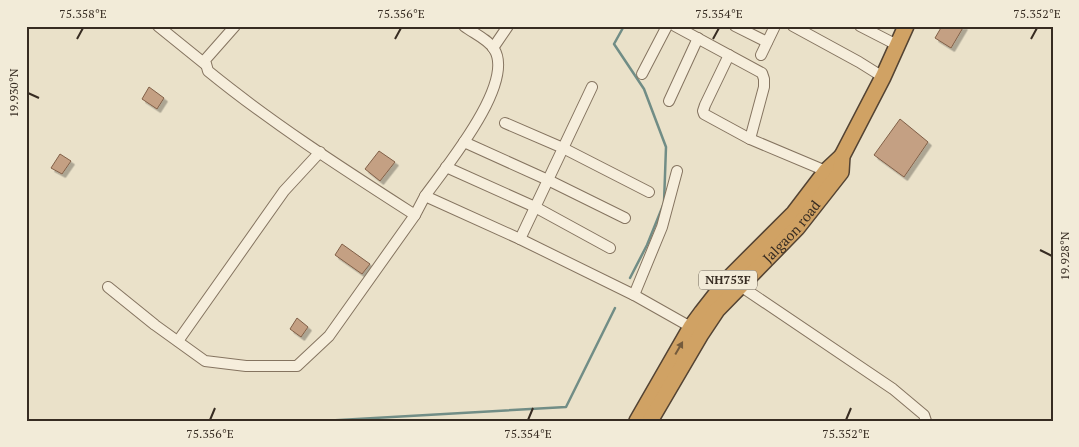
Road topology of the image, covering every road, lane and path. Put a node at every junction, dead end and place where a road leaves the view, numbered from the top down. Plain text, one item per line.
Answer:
1 (158, 26) edge
2 (235, 26) edge
3 (464, 26) edge
4 (508, 26) edge
5 (667, 26) edge
6 (675, 26) edge
7 (734, 26) edge
8 (775, 26) edge
9 (793, 26) edge
10 (860, 26) edge
11 (906, 26) edge
12 (698, 38) junction
13 (767, 42) junction
14 (897, 45) junction
15 (493, 48) junction
16 (729, 55) junction
17 (761, 55) dead end
18 (205, 64) junction
19 (642, 74) dead end
20 (883, 77) junction
21 (592, 87) dead end
22 (669, 101) dead end
23 (506, 122) dead end
24 (750, 139) junction
25 (464, 142) junction
26 (562, 148) junction
27 (320, 152) junction
28 (842, 156) junction
29 (446, 166) junction
30 (677, 171) dead end
31 (826, 171) junction
32 (548, 180) junction
33 (649, 192) dead end
34 (425, 196) junction
35 (535, 207) junction
36 (415, 215) junction
37 (625, 218) dead end
38 (520, 239) junction
39 (610, 248) dead end
40 (735, 282) junction
41 (108, 287) dead end
42 (634, 295) junction
43 (696, 330) junction
44 (178, 341) junction
45 (642, 420) edge
46 (926, 421) edge

1 - 18 street
2 - 18 street
3 - 15 street
4 - 15 street
5 - 19 street
6 - 12 street
7 - 13 street
8 - 13 street
9 - 20 street
10 - 14 street
11 - 14 highway, Jalgaon road / NH753F
12 - 16 street
12 - 22 street
13 - 17 street
14 - 20 highway, Jalgaon road / NH753F
15 - 25 street
16 - 24 street
16 - 24 street
18 - 27 street
20 - 28 highway, Jalgaon road / NH753F
21 - 26 street
23 - 26 street
24 - 31 street
25 - 29 street
25 - 32 street
26 - 32 street
26 - 33 street
27 - 36 street
27 - 44 street
28 - 31 highway, NH753F
28 - 40 highway, Jalgaon road / NH753F
29 - 34 street
29 - 35 street
30 - 42 street
31 - 40 highway, NH753F
32 - 35 street
32 - 37 street
34 - 36 street
34 - 38 street
35 - 38 street
35 - 39 street
36 - 44 street
38 - 42 street
40 - 43 highway, Jalgaon road / NH753F
40 - 46 street
41 - 44 street
42 - 43 street
43 - 45 highway, Jalgaon road / NH753F

